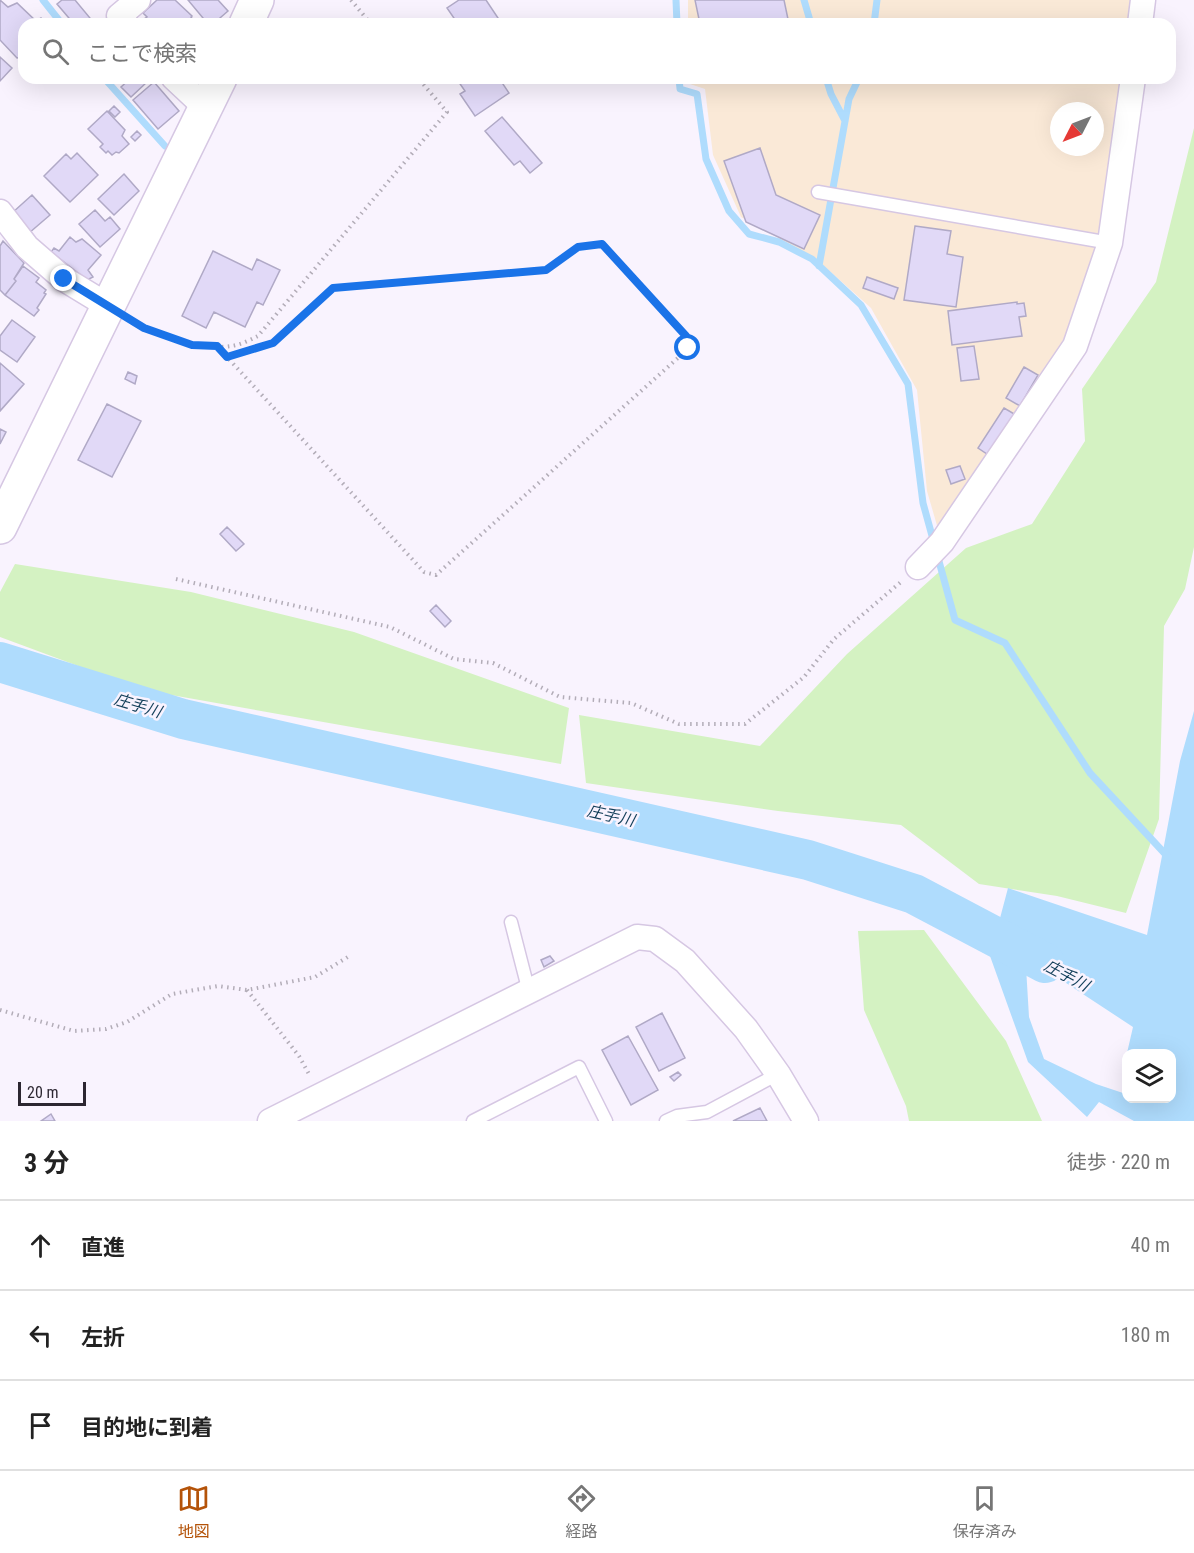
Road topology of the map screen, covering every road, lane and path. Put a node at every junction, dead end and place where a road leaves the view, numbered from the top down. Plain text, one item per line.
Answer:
1 (138, 0) edge
2 (257, 0) edge
3 (351, 0) edge
4 (1143, 0) edge
5 (121, 18) edge
6 (249, 18) edge
7 (366, 18) edge
8 (1141, 18) edge
9 (180, 84) edge
10 (217, 84) edge
11 (423, 84) edge
12 (1132, 84) edge
13 (206, 108) junction
14 (818, 192) dead end
15 (2, 220) edge
16 (1110, 243) junction
17 (110, 307) junction
18 (217, 346) junction
19 (227, 357) junction
20 (0, 527) edge
21 (918, 567) joint
22 (176, 579) dead end
23 (511, 922) dead end
24 (351, 955) dead end
25 (247, 990) junction
26 (529, 992) junction
27 (0, 1010) edge
28 (778, 1074) junction
29 (320, 1096) junction
30 (270, 1121) edge
31 (473, 1121) edge
32 (606, 1121) edge
33 (666, 1121) edge
34 (806, 1121) edge

1 - 5 street
2 - 6 street
3 - 7 path
4 - 8 street
9 - 13 street
10 - 13 street
11 - 18 path
12 - 16 street
13 - 17 street
14 - 16 lane
15 - 17 street
16 - 21 street
17 - 18 path
17 - 20 street
18 - 19 path
19 - 19 path
21 - 22 path
23 - 26 lane
24 - 25 path
25 - 27 path
25 - 29 path
26 - 28 street
26 - 29 street
28 - 33 lane
28 - 34 street
29 - 30 street
31 - 32 lane

